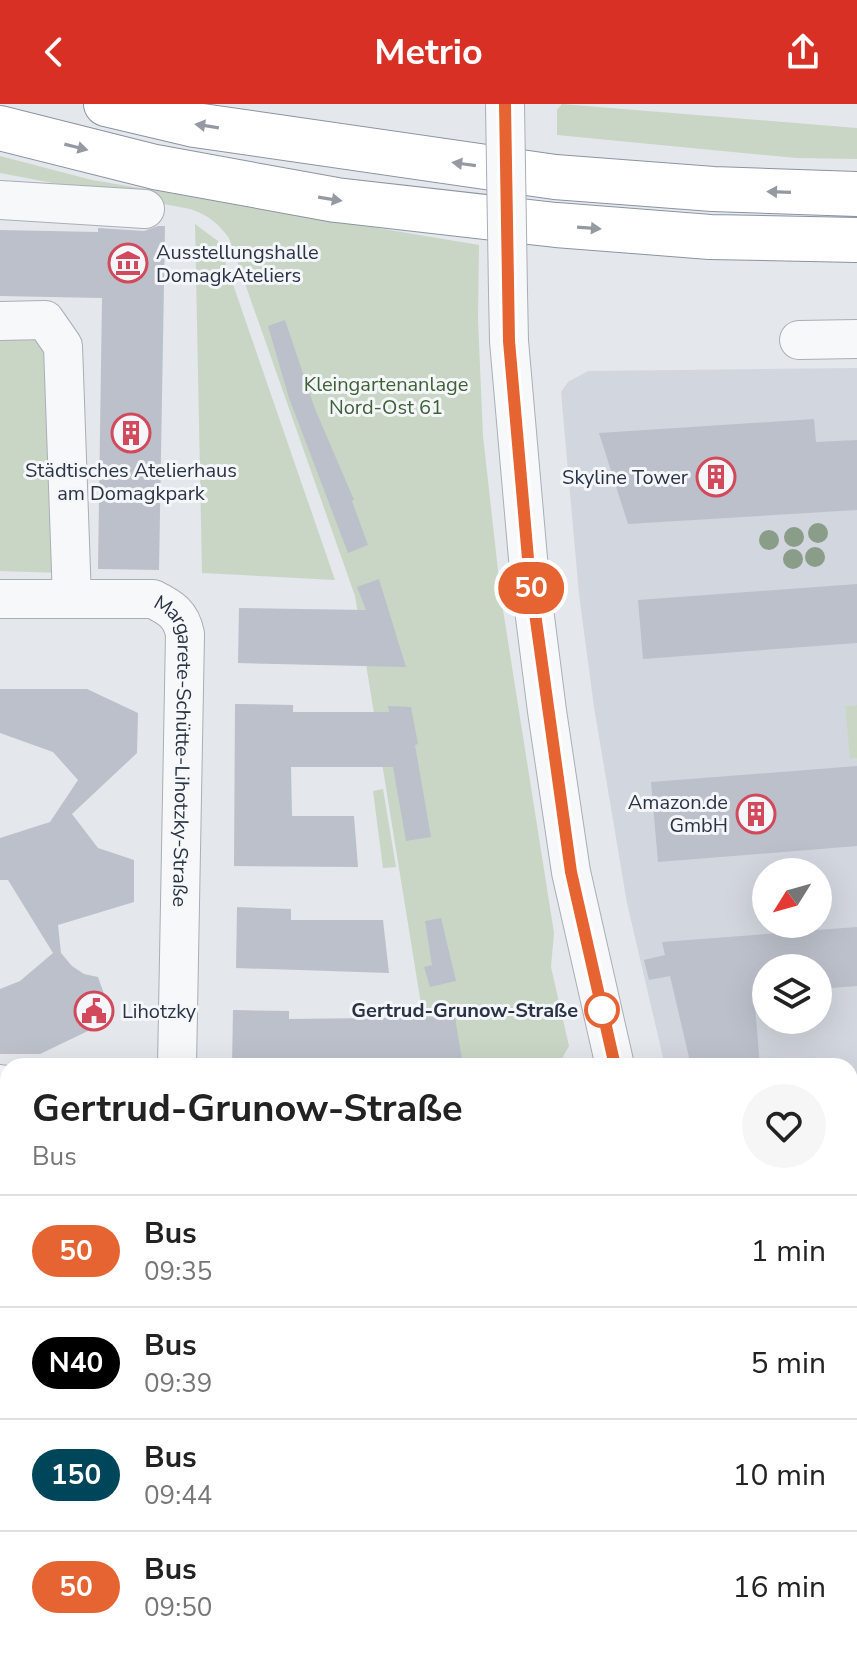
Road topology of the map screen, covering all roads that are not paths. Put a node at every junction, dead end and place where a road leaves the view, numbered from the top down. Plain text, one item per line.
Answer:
1 (106, 104) edge
2 (505, 104) edge
3 (0, 128) edge
4 (857, 194) edge
5 (0, 200) edge
6 (145, 209) dead end
7 (857, 240) edge
8 (0, 321) edge
9 (857, 339) edge
10 (799, 340) dead end
11 (0, 599) edge
12 (72, 599) junction
13 (177, 1058) edge
14 (613, 1058) edge

4 -> 1 highway
2 - 14 street, bridge
3 -> 7 highway
5 - 6 street
8 - 12 street
9 - 10 street
11 - 12 street, Margarete-Schütte-Lihotzky-Straße
12 - 13 street, Margarete-Schütte-Lihotzky-Straße

